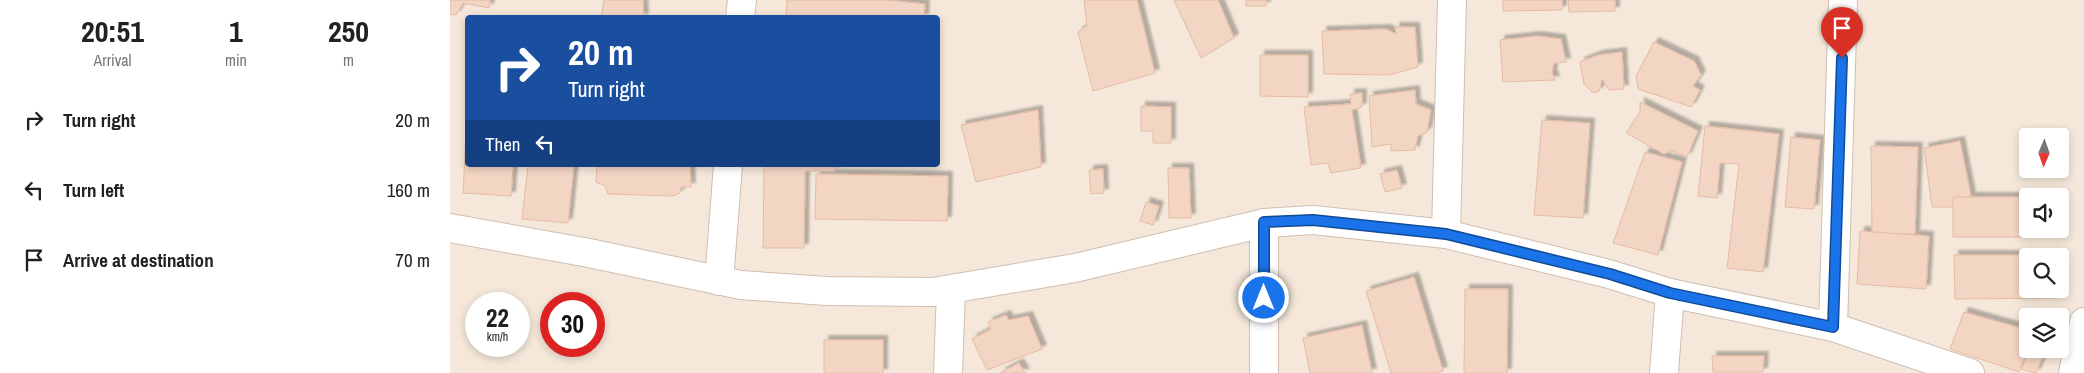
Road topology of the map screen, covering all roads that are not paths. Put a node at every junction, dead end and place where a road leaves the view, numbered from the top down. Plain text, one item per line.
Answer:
1 (742, 0) edge
2 (1452, 0) edge
3 (1844, 0) edge
4 (740, 15) edge
5 (728, 167) edge
6 (1264, 222) junction
7 (450, 228) edge
8 (1446, 234) junction
9 (719, 281) junction
10 (951, 290) junction
11 (1670, 293) junction
12 (2084, 322) edge
13 (1833, 327) junction
14 (948, 373) edge
15 (1264, 373) edge
16 (1664, 373) edge
17 (1970, 373) edge
18 (2073, 373) edge

1 - 4 street
2 - 8 street
3 - 13 street
5 - 9 street
6 - 8 street
6 - 10 street
6 - 15 street
7 - 9 street
8 - 11 street
9 - 10 street
10 - 14 street
11 - 13 street
11 - 16 street
12 - 18 street
13 - 17 street

